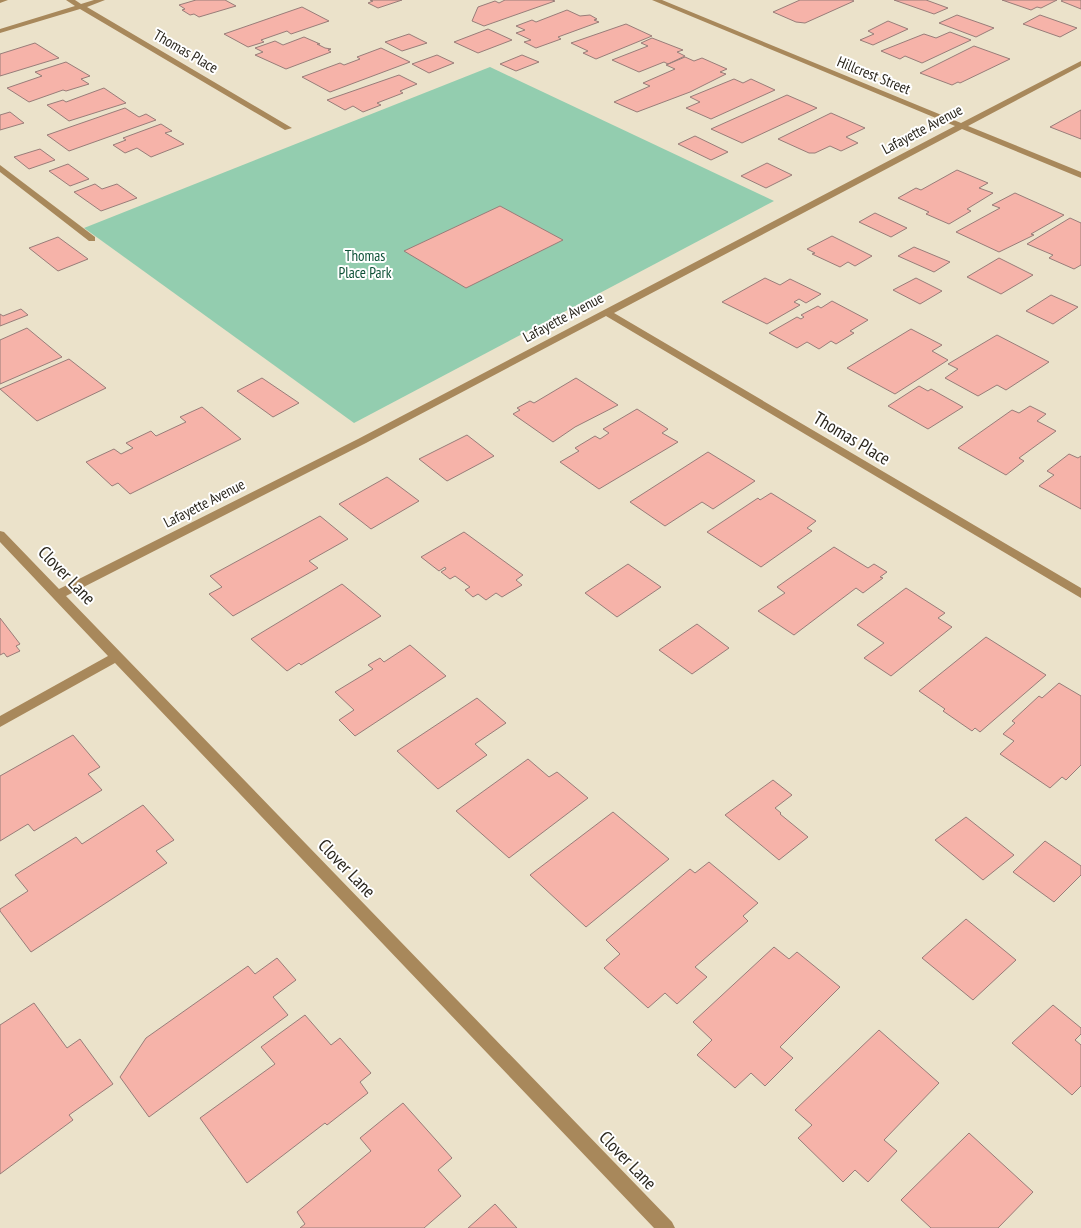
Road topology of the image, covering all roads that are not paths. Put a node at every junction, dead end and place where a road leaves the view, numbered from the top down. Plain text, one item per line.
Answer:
1 (4, 0) edge
2 (70, 0) edge
3 (101, 0) edge
4 (656, 0) edge
5 (0, 1) edge
6 (80, 6) junction
7 (0, 31) edge
8 (1081, 63) edge
9 (962, 126) junction
10 (288, 128) dead end
11 (0, 168) edge
12 (1081, 175) edge
13 (92, 239) dead end
14 (606, 312) junction
15 (0, 535) edge
16 (1081, 594) edge
17 (58, 595) junction
18 (116, 657) junction
19 (0, 722) edge
20 (666, 1228) edge

1 - 5 street
2 - 6 street, Thomas Place
3 - 6 street
4 - 9 street, Hillcrest Street
6 - 7 street
6 - 10 street, Thomas Place
8 - 9 street, Lafayette Avenue
9 - 12 street, Hillcrest Street
9 - 14 street, Lafayette Avenue
11 - 13 street
14 - 16 street, Thomas Place
14 - 17 street, Lafayette Avenue
15 - 17 street, Clover Lane
17 - 18 street, Clover Lane
18 - 19 street
18 - 20 street, Clover Lane

